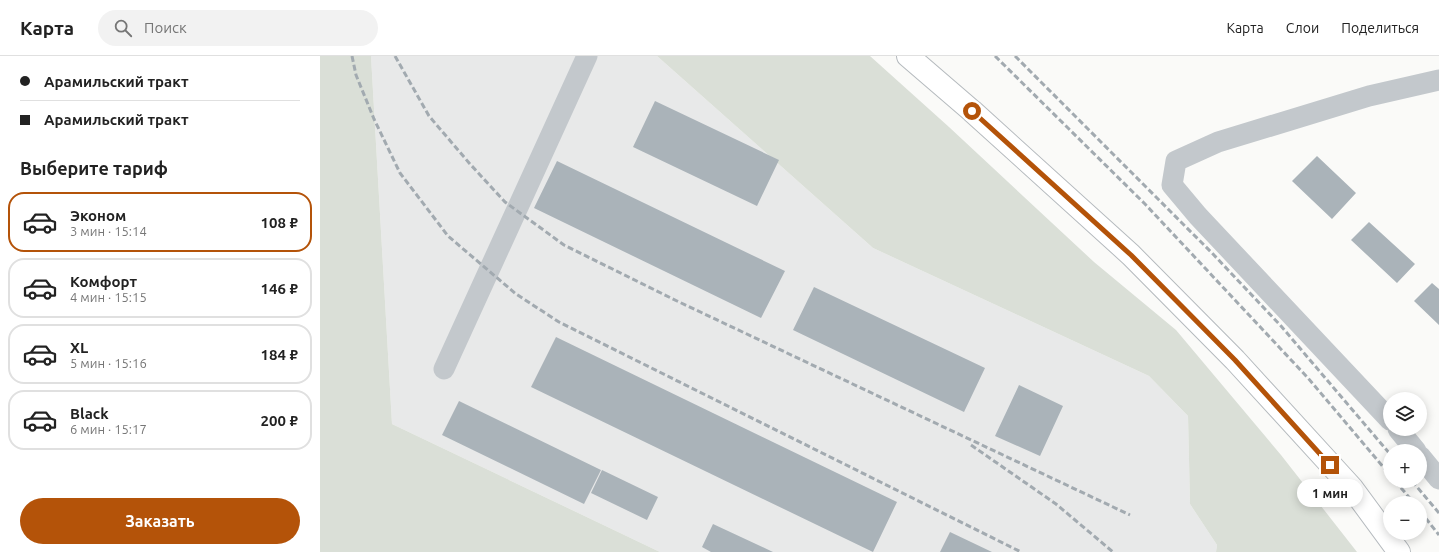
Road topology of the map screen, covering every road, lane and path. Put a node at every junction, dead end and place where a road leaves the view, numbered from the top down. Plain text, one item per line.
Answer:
1 (588, 56) edge
2 (908, 56) edge
3 (1439, 80) edge
4 (444, 369) dead end
5 (1383, 413) edge
6 (1404, 436) edge
7 (1410, 444) edge
8 (1427, 464) edge
9 (1439, 479) edge
10 (1399, 552) edge

1 - 4 lane
2 - 10 main road
3 - 5 lane
6 - 7 lane
8 - 9 lane

